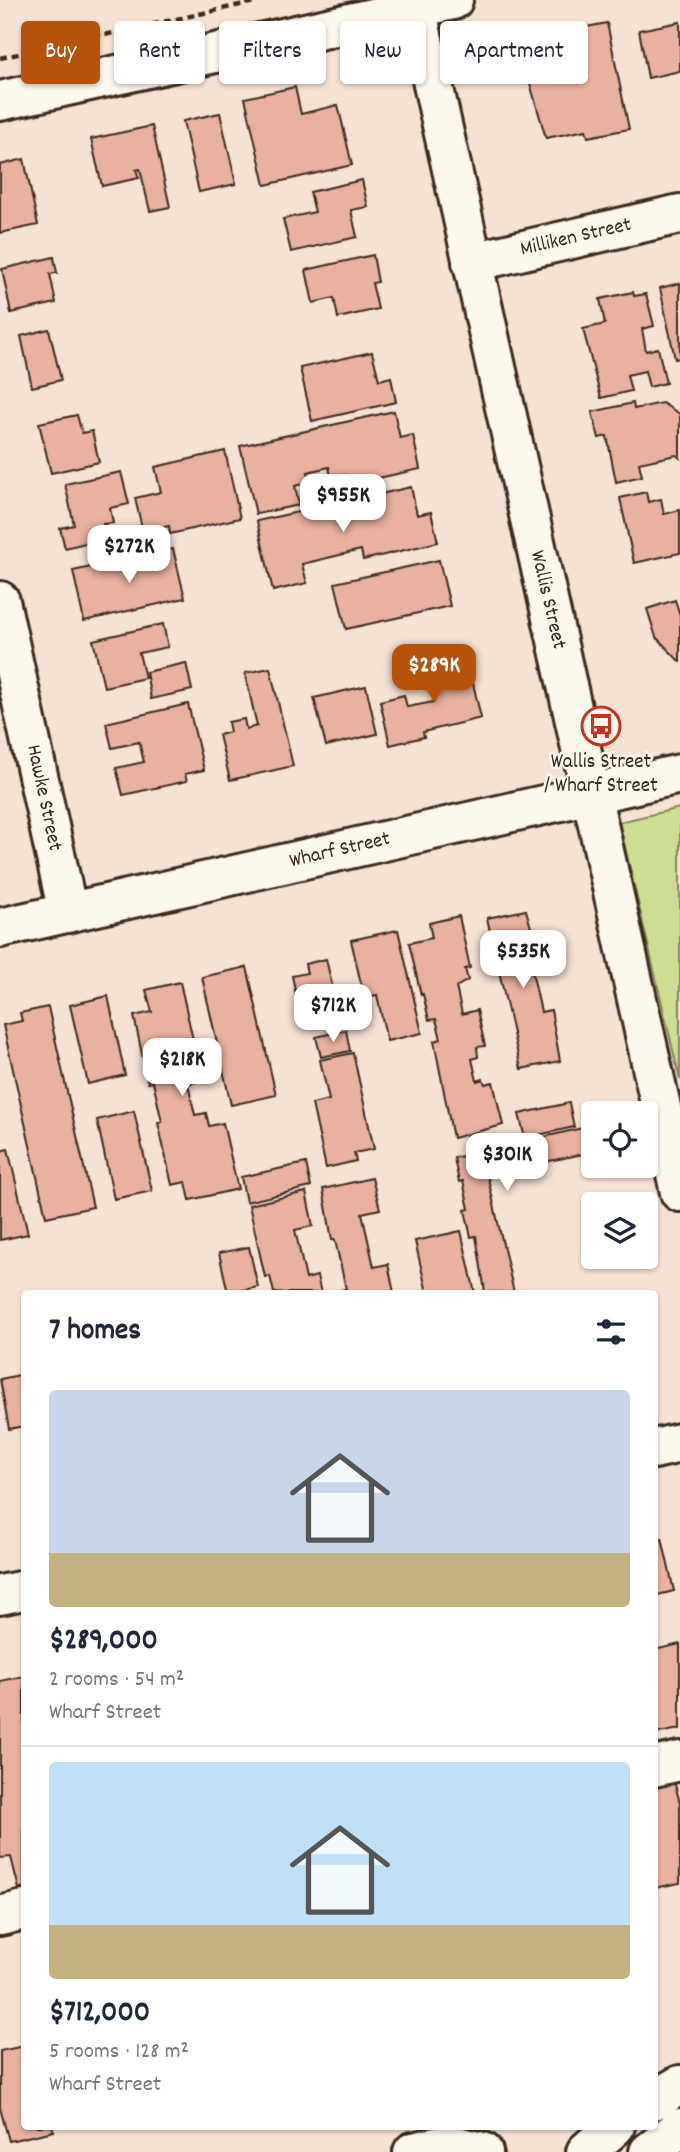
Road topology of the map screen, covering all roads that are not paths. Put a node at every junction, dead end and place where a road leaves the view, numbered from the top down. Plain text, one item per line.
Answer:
1 (453, 0) edge
2 (415, 9) junction
3 (0, 101) edge
4 (680, 214) edge
5 (472, 262) junction
6 (0, 601) edge
7 (680, 774) edge
8 (590, 794) junction
9 (68, 913) junction
10 (0, 928) edge
11 (680, 1192) edge
12 (680, 1443) edge
13 (658, 1447) edge
14 (21, 1591) edge
15 (0, 1595) edge
16 (680, 1761) edge
17 (658, 1766) edge
18 (21, 1911) edge
19 (0, 1916) edge
20 (680, 2085) edge
21 (658, 2098) edge
22 (680, 2128) edge
23 (611, 2130) edge
24 (413, 2152) edge
25 (483, 2152) edge
26 (586, 2152) edge
27 (649, 2152) edge

1 - 2 street
2 - 3 street
2 - 5 street, Wallis Street
4 - 5 street, Milliken Street
5 - 8 street, Wallis Street
6 - 9 street, Hawke Street
7 - 8 street, Wharf Street
8 - 9 street, Wharf Street
8 - 11 street, Wallis Street
9 - 10 street, Wharf Street
12 - 13 street
14 - 15 street
16 - 17 street
18 - 19 street
20 - 21 street
22 - 27 street
23 - 26 street
24 - 25 street

